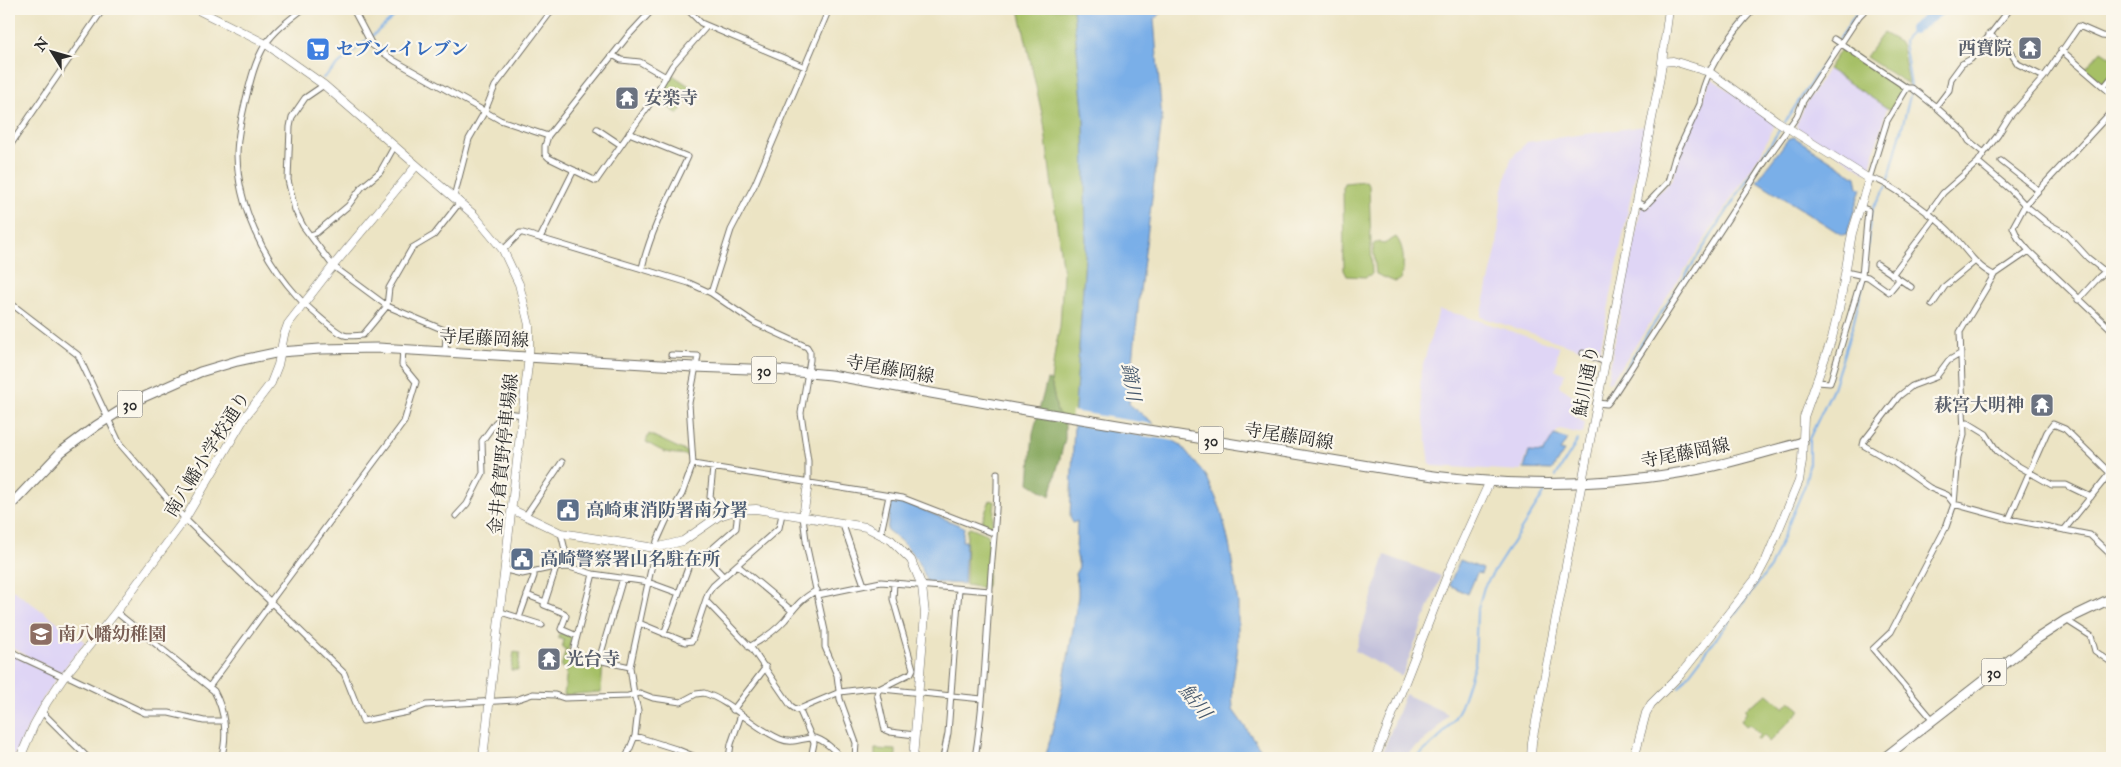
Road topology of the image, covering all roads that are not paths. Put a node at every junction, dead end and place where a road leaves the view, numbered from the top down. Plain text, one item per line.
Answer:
1 (103, 9) edge
2 (196, 9) edge
3 (303, 9) edge
4 (353, 9) edge
5 (553, 9) edge
6 (653, 9) edge
7 (687, 9) edge
8 (829, 9) edge
9 (1669, 9) edge
10 (1754, 9) edge
11 (1866, 9) edge
12 (2010, 9) edge
13 (708, 26) junction
14 (1989, 34) junction
15 (2112, 37) edge
16 (1838, 41) junction
17 (266, 44) junction
18 (2061, 50) junction
19 (613, 56) junction
20 (1662, 62) junction
21 (805, 67) junction
22 (1709, 72) junction
23 (666, 77) junction
24 (2044, 77) junction
25 (2112, 77) edge
26 (324, 85) junction
27 (2104, 87) junction
28 (1907, 88) junction
29 (2112, 94) edge
30 (1936, 107) junction
31 (485, 111) junction
32 (2112, 111) edge
33 (1787, 127) junction
34 (597, 129) dead end
35 (629, 133) junction
36 (548, 136) junction
37 (621, 144) junction
38 (9, 147) edge
39 (394, 147) junction
40 (1984, 153) junction
41 (2001, 161) dead end
42 (1978, 162) junction
43 (416, 166) junction
44 (574, 170) junction
45 (1868, 179) junction
46 (2038, 190) junction
47 (457, 200) junction
48 (1636, 202) junction
49 (2025, 205) junction
50 (1860, 207) junction
51 (1928, 214) junction
52 (1934, 219) junction
53 (310, 235) junction
54 (540, 238) junction
55 (503, 250) junction
56 (2029, 251) junction
57 (1974, 262) junction
58 (1877, 264) dead end
59 (333, 266) junction
60 (2112, 266) edge
61 (642, 268) junction
62 (1846, 272) junction
63 (2105, 272) junction
64 (1892, 275) junction
65 (1994, 275) junction
66 (1862, 276) junction
67 (2112, 277) edge
68 (1899, 280) junction
69 (1910, 287) dead end
70 (711, 293) junction
71 (2078, 300) junction
72 (9, 302) edge
73 (304, 303) junction
74 (1932, 305) dead end
75 (387, 306) junction
76 (2112, 330) edge
77 (403, 350) junction
78 (280, 352) junction
79 (445, 352) junction
80 (1583, 354) dead end
81 (1960, 354) junction
82 (671, 355) dead end
83 (529, 356) junction
84 (1604, 362) junction
85 (694, 368) junction
86 (808, 373) junction
87 (1817, 382) junction
88 (1596, 403) junction
89 (523, 415) junction
90 (108, 418) junction
91 (1964, 424) junction
92 (1803, 442) junction
93 (562, 462) dead end
94 (693, 464) junction
95 (713, 468) junction
96 (2029, 472) junction
97 (996, 473) dead end
98 (2111, 474) edge
99 (1490, 481) junction
100 (808, 484) junction
101 (1581, 484) junction
102 (889, 496) junction
103 (2091, 497) junction
104 (1954, 504) junction
105 (9, 507) edge
106 (513, 510) junction
107 (738, 510) junction
108 (782, 514) junction
109 (526, 515) junction
110 (456, 516) dead end
111 (719, 516) junction
112 (803, 517) junction
113 (185, 519) junction
114 (2008, 519) junction
115 (844, 523) junction
116 (2064, 530) junction
117 (561, 533) junction
118 (881, 533) junction
119 (993, 533) junction
120 (655, 548) junction
121 (704, 556) junction
122 (2112, 556) edge
123 (737, 565) junction
124 (569, 567) junction
125 (556, 568) junction
126 (506, 570) junction
127 (534, 572) junction
128 (593, 574) junction
129 (723, 576) junction
130 (623, 578) junction
131 (648, 582) junction
132 (894, 583) junction
133 (864, 585) junction
134 (922, 586) junction
135 (959, 589) junction
136 (990, 591) junction
137 (818, 592) junction
138 (678, 593) junction
139 (527, 595) junction
140 (2112, 598) edge
141 (706, 601) junction
142 (545, 602) junction
143 (271, 603) junction
144 (791, 610) junction
145 (116, 612) junction
146 (501, 612) junction
147 (519, 618) junction
148 (2066, 620) junction
149 (639, 623) junction
150 (542, 625) dead end
151 (664, 634) junction
152 (577, 636) junction
153 (750, 647) junction
154 (9, 650) edge
155 (599, 660) junction
156 (2112, 663) edge
157 (630, 667) junction
158 (766, 668) junction
159 (64, 677) junction
160 (209, 687) junction
161 (879, 689) junction
162 (840, 692) junction
163 (919, 693) junction
164 (634, 694) junction
165 (951, 696) junction
166 (982, 699) junction
167 (491, 701) junction
168 (799, 709) junction
169 (733, 710) junction
170 (41, 711) junction
171 (741, 715) junction
172 (1933, 720) junction
173 (224, 721) junction
174 (915, 735) junction
175 (635, 736) junction
176 (812, 738) junction
177 (1376, 756) dead end
178 (20, 758) edge
179 (88, 758) edge
180 (221, 758) edge
181 (483, 758) edge
182 (626, 758) edge
183 (698, 758) edge
184 (729, 758) edge
185 (811, 758) edge
186 (841, 758) edge
187 (855, 758) edge
188 (913, 758) edge
189 (943, 758) edge
190 (975, 758) edge
191 (1531, 758) edge
192 (1634, 758) edge
193 (1884, 758) edge

1 - 38 street
2 - 17 street, 金井倉賀野停車場線
3 - 17 street
4 - 31 street
5 - 31 street
6 - 19 street
7 - 13 street
8 - 21 street
9 - 20 street, 鮎川通り
10 - 22 street
11 - 16 street
12 - 14 street
13 - 21 street
13 - 23 street
14 - 24 street
14 - 30 street
15 - 18 street
16 - 28 street
16 - 33 street
17 - 26 street, 金井倉賀野停車場線
17 - 73 street
18 - 24 street
18 - 27 street
19 - 23 street
19 - 36 street
20 - 22 street
20 - 48 street, 鮎川通り
21 - 70 street
22 - 33 street
22 - 48 street
23 - 35 street
24 - 40 street
25 - 27 street
26 - 39 street, 金井倉賀野停車場線
26 - 53 street
27 - 29 street
28 - 30 street
28 - 45 street
30 - 40 street
31 - 36 street
31 - 47 street
32 - 46 street
33 - 45 street
33 - 88 street
34 - 37 street
35 - 37 street
35 - 61 street
36 - 44 street
37 - 44 street
39 - 43 street, 金井倉賀野停車場線
39 - 53 street
40 - 42 street
41 - 46 street
42 - 49 street
42 - 51 street
43 - 47 street, 金井倉賀野停車場線
43 - 59 street, 南八幡小学校通り
44 - 54 street
45 - 50 street
45 - 51 street
46 - 49 street
47 - 55 street, 金井倉賀野停車場線
47 - 75 street
48 - 84 street, 鮎川通り
49 - 56 street
49 - 63 street
50 - 62 street
50 - 66 street
51 - 52 street
52 - 57 street
52 - 64 street
53 - 59 street
54 - 55 street
54 - 61 street
55 - 83 street, 金井倉賀野停車場線
56 - 65 street
56 - 71 street
57 - 65 street
57 - 74 street
58 - 64 street
59 - 73 street, 南八幡小学校通り
59 - 75 street
60 - 63 street
61 - 70 street
62 - 66 street
62 - 87 street
63 - 67 street
63 - 71 street
64 - 68 street
65 - 81 street
66 - 68 street
66 - 87 street
68 - 69 street
70 - 86 street
71 - 76 street
72 - 90 street
73 - 75 street
73 - 78 street, 南八幡小学校通り
75 - 79 street
77 - 78 main road, 寺尾藤岡線 / 30
77 - 79 main road, 寺尾藤岡線 / 30
77 - 143 street
78 - 90 main road, 寺尾藤岡線 / 30
78 - 113 street, 南八幡小学校通り
79 - 83 main road, 寺尾藤岡線 / 30
80 - 84 street
81 - 91 street
81 - 104 street
82 - 85 street
83 - 85 main road, 寺尾藤岡線 / 30
83 - 89 street, 金井倉賀野停車場線
84 - 88 street, 鮎川通り
85 - 86 main road, 寺尾藤岡線 / 30
85 - 94 street
86 - 99 main road, 寺尾藤岡線 / 30
86 - 100 street
87 - 92 street
88 - 101 street, 鮎川通り
89 - 106 street, 金井倉賀野停車場線
89 - 110 street
90 - 105 main road, 寺尾藤岡線 / 30
90 - 113 street
91 - 96 street
91 - 104 street
92 - 101 main road, 寺尾藤岡線
92 - 192 street
93 - 109 street
94 - 95 street
94 - 120 street
95 - 100 street
95 - 111 street
96 - 98 street
96 - 103 street
96 - 114 street
97 - 119 street
98 - 103 street
99 - 101 main road, 寺尾藤岡線 / 30
99 - 177 street
100 - 102 street
100 - 112 street
101 - 191 street, 鮎川通り
102 - 118 street
102 - 119 street
103 - 116 street
104 - 114 street
104 - 172 street
106 - 109 street
106 - 126 street, 金井倉賀野停車場線
107 - 108 street
107 - 111 street
107 - 121 street
108 - 112 street
108 - 123 street
109 - 117 street
111 - 120 street
112 - 115 street
112 - 137 street
113 - 143 street
113 - 145 street, 南八幡小学校通り
114 - 116 street
115 - 118 street
115 - 133 street
116 - 122 street
117 - 120 street
117 - 124 street
118 - 134 street
119 - 136 street
120 - 131 street
121 - 129 street
121 - 138 street
123 - 129 street
123 - 144 street
124 - 125 street
124 - 128 street
125 - 127 street
125 - 142 street
126 - 127 street
126 - 146 street, 金井倉賀野停車場線
127 - 139 street
128 - 130 street
128 - 152 street
129 - 141 street
130 - 131 street
130 - 155 street
131 - 138 street
131 - 149 street
132 - 133 street
132 - 134 street
132 - 161 street
133 - 137 street
134 - 135 street
134 - 163 street
135 - 136 street
135 - 165 street
136 - 166 street
137 - 144 street
137 - 162 street
138 - 151 street
139 - 142 street
139 - 147 street
140 - 148 main road, 30
141 - 151 street
141 - 153 street
142 - 152 street
143 - 160 street
143 - 167 street
144 - 153 street
145 - 159 street, 南八幡小学校通り
145 - 160 street
146 - 147 street
146 - 167 street, 金井倉賀野停車場線
147 - 150 street
148 - 156 street
148 - 172 main road, 30
149 - 151 street
149 - 157 street
152 - 155 street
153 - 158 street
154 - 159 street
155 - 157 street
157 - 164 street
158 - 168 street
158 - 169 street
159 - 170 street, 南八幡小学校通り
159 - 173 street
160 - 173 street
161 - 162 street
161 - 163 street
161 - 174 street
162 - 168 street
162 - 187 street
163 - 165 street
163 - 174 street
164 - 167 street
164 - 169 street
164 - 175 street
165 - 166 street
165 - 189 street
166 - 190 street
167 - 181 street, 金井倉賀野停車場線
168 - 176 street
169 - 171 street
170 - 178 street, 南八幡小学校通り
170 - 179 street
171 - 176 street
171 - 184 street
172 - 193 main road, 30
173 - 180 street
174 - 188 street
175 - 182 street
175 - 183 street
176 - 185 street
176 - 186 street

